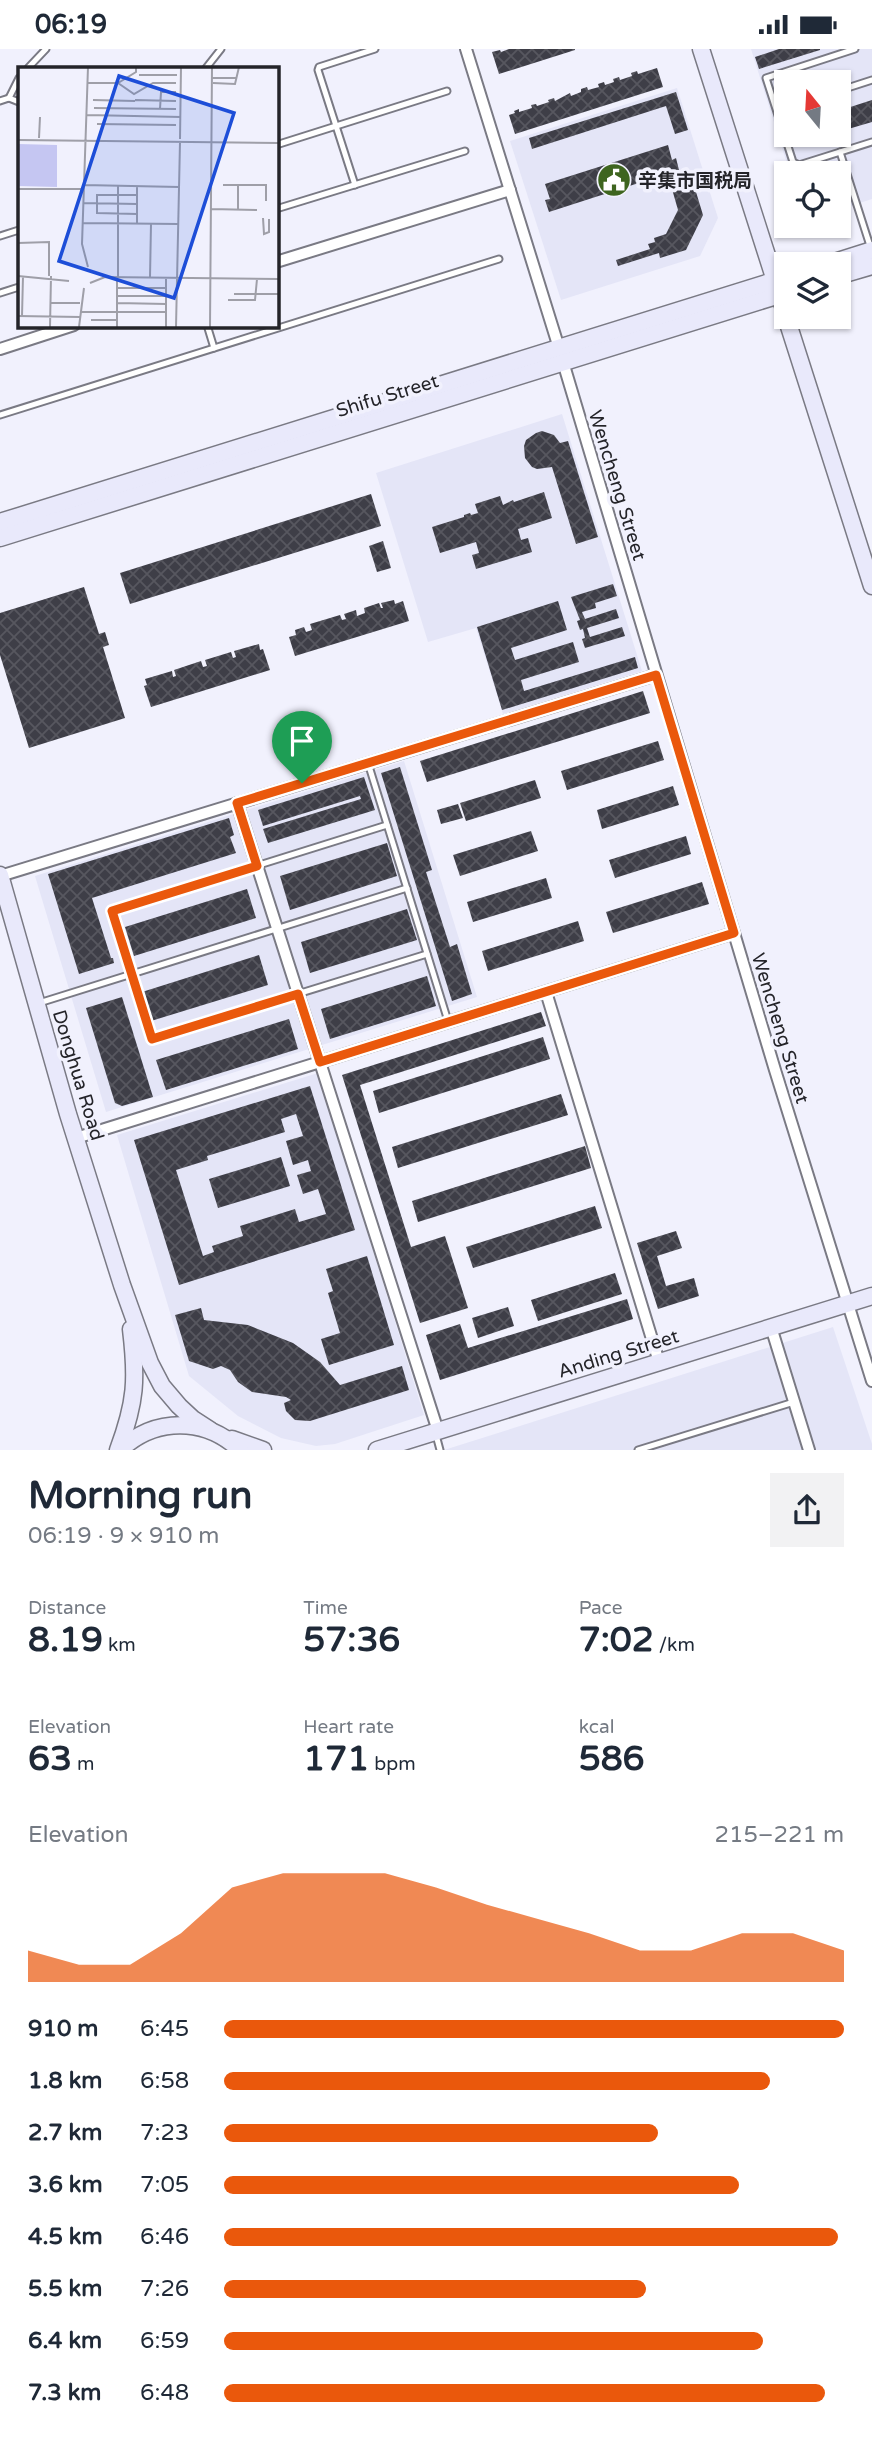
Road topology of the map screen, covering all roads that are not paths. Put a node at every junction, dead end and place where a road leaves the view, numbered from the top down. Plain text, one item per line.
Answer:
1 (46, 49) edge
2 (221, 49) edge
3 (375, 49) edge
4 (466, 49) edge
5 (701, 49) edge
6 (855, 49) edge
7 (29, 67) edge
8 (207, 67) edge
9 (791, 70) edge
10 (774, 75) edge
11 (18, 80) edge
12 (872, 80) edge
13 (851, 87) edge
14 (447, 91) dead end
15 (9, 98) junction
16 (0, 101) edge
17 (18, 102) edge
18 (774, 104) edge
19 (336, 126) junction
20 (872, 142) edge
21 (278, 144) edge
22 (788, 147) edge
23 (465, 151) dead end
24 (840, 152) junction
25 (355, 185) junction
26 (510, 190) junction
27 (278, 208) edge
28 (18, 230) edge
29 (0, 236) edge
30 (872, 250) edge
31 (851, 257) edge
32 (499, 259) dead end
33 (278, 262) edge
34 (774, 265) edge
35 (872, 266) edge
36 (851, 273) edge
37 (18, 287) edge
38 (774, 288) edge
39 (0, 293) edge
40 (68, 327) edge
41 (208, 327) edge
42 (790, 329) edge
43 (215, 348) junction
44 (0, 349) edge
45 (561, 355) junction
46 (0, 415) edge
47 (0, 522) edge
48 (0, 538) edge
49 (872, 586) edge
50 (656, 675) junction
51 (368, 763) junction
52 (237, 803) junction
53 (387, 825) junction
54 (257, 866) junction
55 (0, 875) edge
56 (407, 888) junction
57 (4, 908) edge
58 (277, 929) junction
59 (734, 933) junction
60 (427, 954) junction
61 (132, 974) junction
62 (545, 992) junction
63 (298, 994) junction
64 (36, 1004) junction
65 (448, 1022) junction
66 (320, 1062) junction
67 (76, 1138) junction
68 (122, 1285) junction
69 (872, 1296) edge
70 (849, 1303) junction
71 (771, 1327) junction
72 (659, 1362) junction
73 (872, 1381) edge
74 (794, 1402) junction
75 (436, 1431) junction
76 (215, 1432) junction
77 (119, 1450) edge
78 (240, 1450) edge
79 (263, 1450) edge
80 (377, 1450) edge
81 (440, 1450) edge
82 (638, 1450) edge
83 (809, 1450) edge

1 - 7 lane
2 - 8 lane
3 - 19 lane
4 - 26 street, Wencheng Street
5 - 34 street
6 - 9 lane
10 - 18 lane
11 - 15 lane
12 - 13 lane
14 - 19 lane
15 - 16 lane
15 - 17 lane
19 - 21 lane
19 - 25 lane
20 - 24 lane
22 - 24 lane
23 - 25 lane
24 - 30 lane
25 - 27 lane
26 - 33 street
26 - 45 street, Wencheng Street
28 - 29 lane
30 - 31 street
32 - 43 lane
35 - 36 street
37 - 39 lane
38 - 45 street, Shifu Street
40 - 44 street
41 - 43 lane
42 - 49 street
43 - 46 lane
45 - 47 street, Shifu Street
45 - 48 street, Shifu Street
45 - 50 street, Wencheng Street
50 - 51 street
50 - 59 street, Wencheng Street
51 - 52 street
51 - 53 lane
52 - 54 street
52 - 55 street
53 - 54 lane
53 - 56 lane
54 - 58 street
54 - 61 lane
55 - 57 street, Donghua Road
56 - 58 lane
56 - 60 lane
57 - 64 street, Donghua Road
58 - 61 lane
58 - 63 street
59 - 62 street
59 - 70 street, Wencheng Street
60 - 63 lane
60 - 65 lane
61 - 63 lane
61 - 64 lane
62 - 65 street
62 - 72 street
63 - 66 street
64 - 67 street, Donghua Road
65 - 66 street
66 - 67 street
66 - 75 street
67 - 68 street, Donghua Road
68 - 76 street
68 - 77 street
69 - 70 street, Anding Street
70 - 71 street, Anding Street
70 - 73 street, Wencheng Street
71 - 72 street, Anding Street
71 - 74 street
72 - 75 street, Anding Street
74 - 82 lane
74 - 83 street
75 - 80 street, Anding Street
75 - 81 lane
76 - 77 street
76 - 78 street
76 - 79 street

